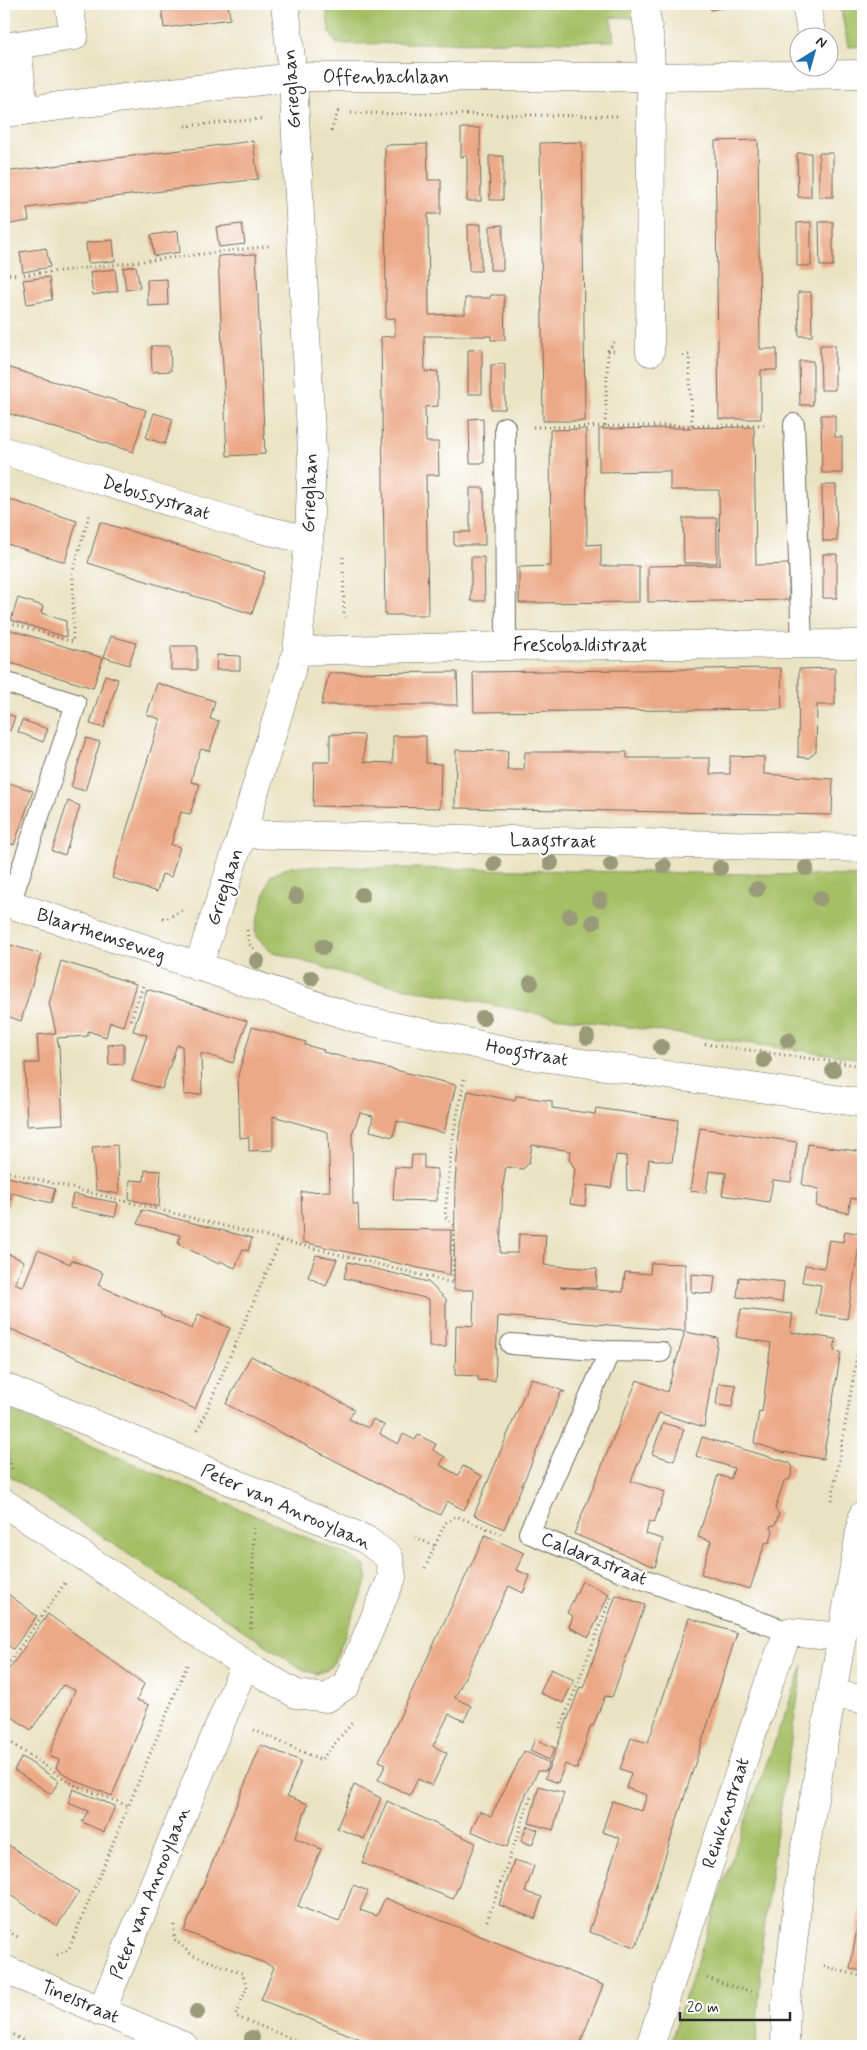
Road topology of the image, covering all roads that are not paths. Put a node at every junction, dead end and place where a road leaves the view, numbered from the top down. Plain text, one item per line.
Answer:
1 (69, 4) edge
2 (285, 4) edge
3 (644, 4) edge
4 (806, 4) edge
5 (810, 28) edge
6 (10, 46) edge
7 (790, 72) edge
8 (840, 72) edge
9 (863, 74) edge
10 (293, 77) junction
11 (651, 77) junction
12 (14, 112) edge
13 (650, 352) dead end
14 (794, 424) road end
15 (505, 427) road end
16 (4, 451) edge
17 (309, 540) junction
18 (802, 644) junction
19 (863, 644) edge
20 (506, 646) junction
21 (297, 651) junction
22 (4, 682) edge
23 (242, 834) junction
24 (863, 848) edge
25 (7, 903) edge
26 (198, 967) junction
27 (863, 1103) edge
28 (511, 1344) dead end
29 (610, 1351) junction
30 (661, 1352) dead end
31 (4, 1387) edge
32 (4, 1503) edge
33 (863, 1515) edge
34 (788, 1632) junction
35 (842, 1637) junction
36 (245, 1664) junction
37 (833, 1694) junction
38 (863, 1699) edge
39 (4, 1969) edge
40 (101, 2012) junction
41 (149, 2039) edge
42 (184, 2046) edge
43 (650, 2046) edge
44 (785, 2046) edge

1 - 6 street
2 - 10 street, Grieglaan
3 - 11 street
4 - 5 street
6 - 12 street
7 - 11 street, Offenbachlaan
8 - 9 street, Offenbachlaan
10 - 11 street, Offenbachlaan
10 - 12 street, Offenbachlaan
10 - 17 street, Grieglaan
11 - 13 street
14 - 18 lane
15 - 20 lane
16 - 17 street, Debussystraat
17 - 21 street, Grieglaan
18 - 19 street, Frescobaldistraat
18 - 20 street, Frescobaldistraat
20 - 21 street, Frescobaldistraat
21 - 23 street, Grieglaan
22 - 25 lane
23 - 24 street, Laagstraat
23 - 26 street, Grieglaan
25 - 26 street, Blaarthemseweg
26 - 27 street, Hoogstraat
28 - 29 lane
29 - 30 lane
29 - 34 lane, Caldarastraat
31 - 36 street, Peter van Anrooylaan
32 - 36 street, Peter van Anrooylaan
33 - 35 street
34 - 35 street
34 - 43 street, Reinkenstraat
35 - 37 street
36 - 40 street, Peter van Anrooylaan
37 - 38 street
37 - 44 street
39 - 40 street, Tinelstraat
40 - 41 street, Tinelstraat
41 - 42 street, Tinelstraat

